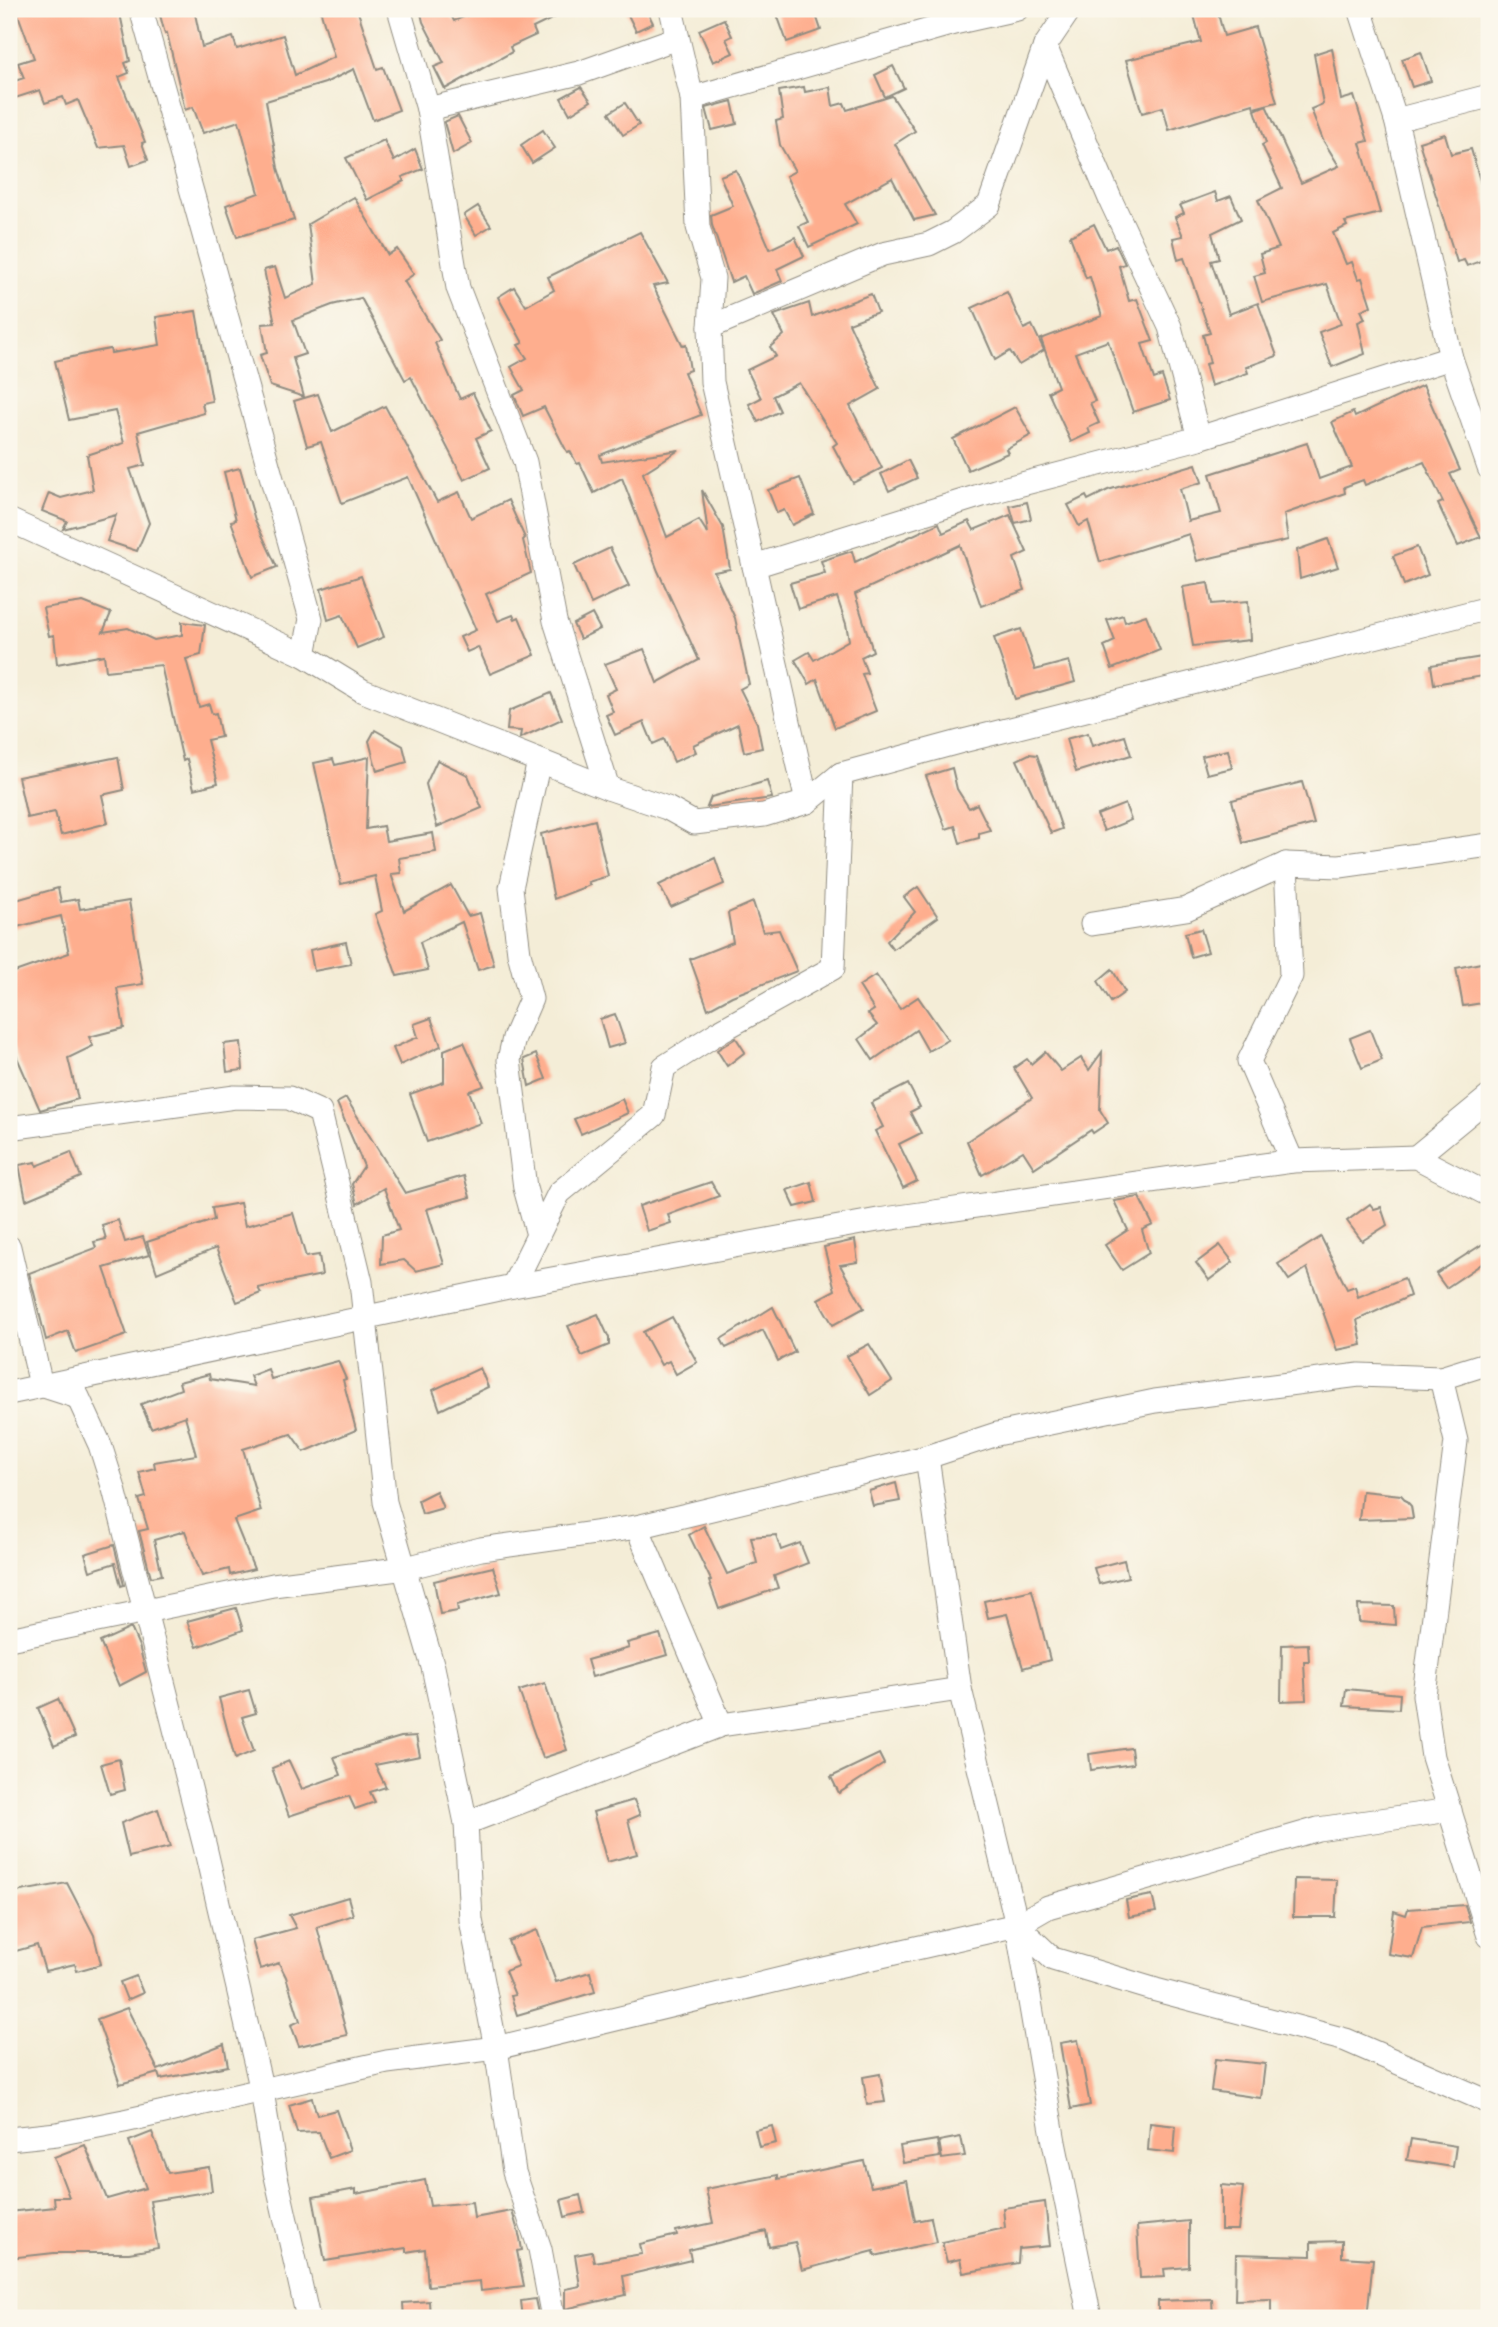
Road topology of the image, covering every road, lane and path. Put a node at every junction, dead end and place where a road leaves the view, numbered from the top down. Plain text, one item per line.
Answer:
1 (141, 9) edge
2 (399, 9) edge
3 (671, 9) edge
4 (1017, 9) edge
5 (1070, 9) edge
6 (1360, 9) edge
7 (677, 38) junction
8 (1045, 46) junction
9 (1489, 96) edge
10 (692, 98) junction
11 (428, 109) junction
12 (1396, 120) junction
13 (710, 327) junction
14 (1451, 358) junction
15 (1199, 438) junction
16 (1489, 468) edge
17 (9, 520) edge
18 (754, 566) junction
19 (1489, 608) edge
20 (304, 655) junction
21 (538, 761) junction
22 (841, 774) junction
23 (608, 788) junction
24 (807, 802) junction
25 (1489, 845) edge
26 (1286, 864) junction
27 (1091, 924) dead end
28 (1489, 1097) edge
29 (9, 1128) edge
30 (1416, 1157) junction
31 (1292, 1161) junction
32 (1489, 1195) edge
33 (538, 1235) junction
34 (9, 1247) edge
35 (513, 1286) junction
36 (364, 1317) junction
37 (1489, 1363) edge
38 (1441, 1378) junction
39 (41, 1385) junction
40 (9, 1393) edge
41 (927, 1457) junction
42 (637, 1527) junction
43 (406, 1568) junction
44 (146, 1612) junction
45 (9, 1639) edge
46 (960, 1689) junction
47 (721, 1725) junction
48 (1450, 1810) junction
49 (467, 1823) junction
50 (1017, 1925) junction
51 (1489, 1936) edge
52 (496, 2048) junction
53 (262, 2091) junction
54 (1489, 2102) edge
55 (9, 2139) edge
56 (307, 2318) edge
57 (553, 2318) edge
58 (1090, 2318) edge

1 - 20 street
2 - 11 street
3 - 7 street
4 - 10 street
5 - 8 street
6 - 12 street
7 - 10 street
7 - 11 street
8 - 13 street
8 - 15 street
9 - 12 street
10 - 13 street
11 - 23 street
12 - 14 street
13 - 18 street
14 - 15 street
14 - 16 street
15 - 18 street
17 - 20 street
18 - 24 street
19 - 22 street
20 - 21 street
21 - 23 street
21 - 33 street
22 - 24 street
22 - 33 street
23 - 24 street
25 - 26 street
26 - 27 street
26 - 31 street
28 - 30 street
29 - 36 street
30 - 31 street
30 - 32 street
31 - 35 street
33 - 35 street
34 - 39 street
35 - 36 street
36 - 39 street
36 - 43 street
37 - 38 street
38 - 41 street
38 - 48 street
39 - 40 street
39 - 44 street
41 - 42 street
41 - 46 street
42 - 43 street
42 - 47 street
43 - 44 street
43 - 49 street
44 - 45 street
44 - 53 street
46 - 47 street
46 - 50 street
47 - 49 street
48 - 50 street
48 - 51 street
49 - 52 street
50 - 52 street
50 - 54 street
50 - 58 street
52 - 53 street
52 - 57 street
53 - 55 street
53 - 56 street

